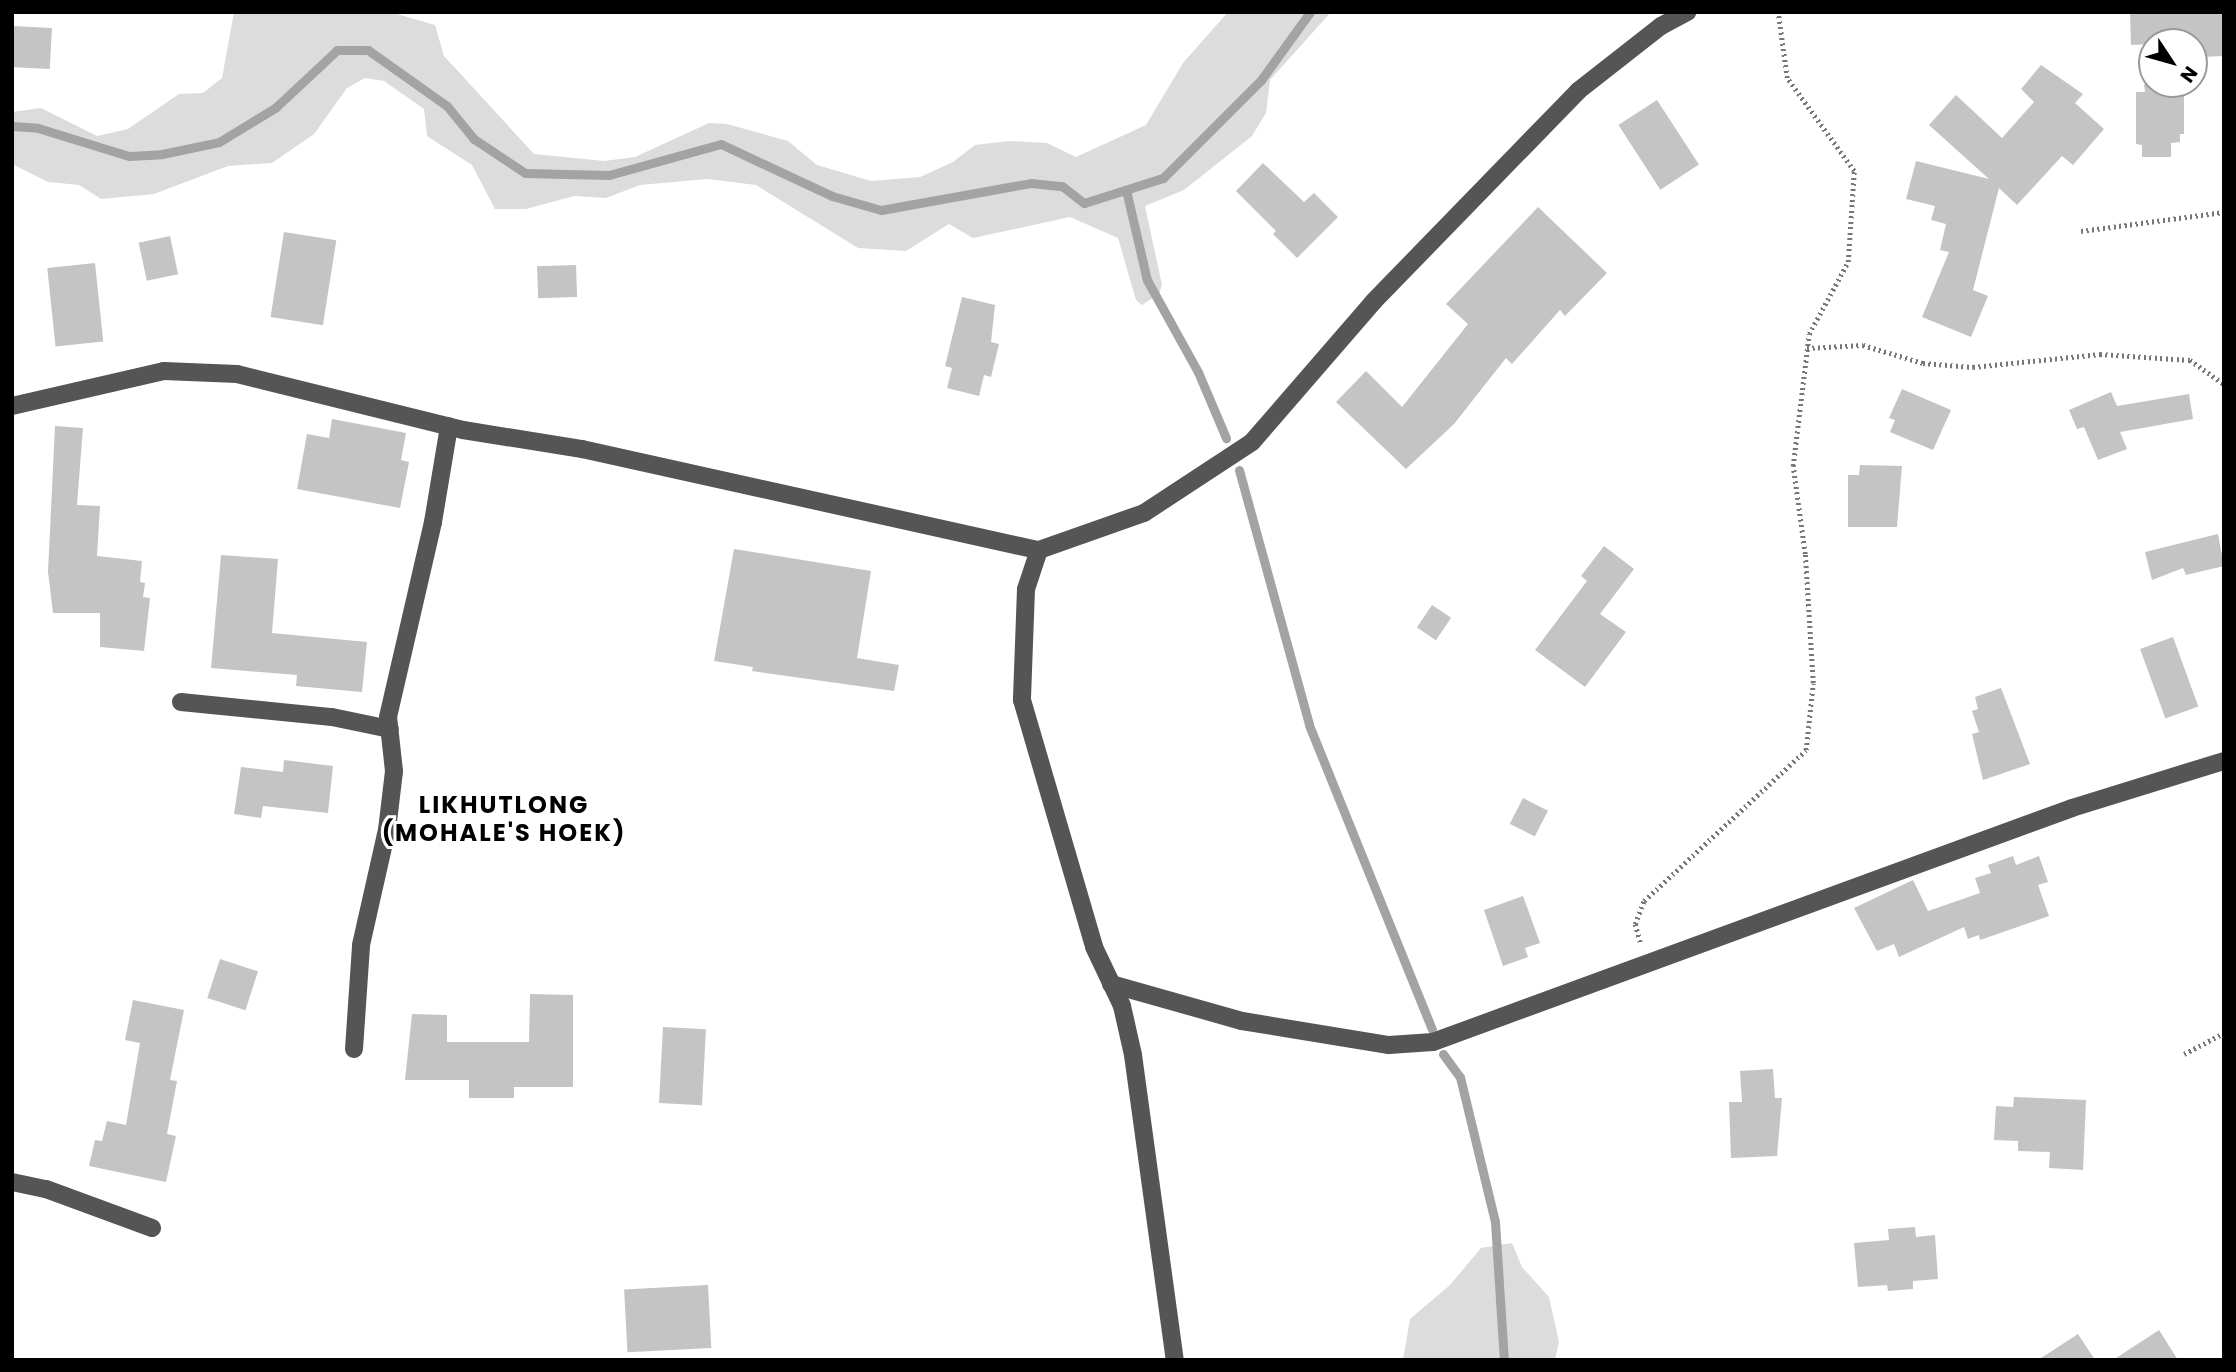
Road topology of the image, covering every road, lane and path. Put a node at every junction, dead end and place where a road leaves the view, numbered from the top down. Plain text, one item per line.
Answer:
1 (1687, 12) edge
2 (1778, 12) edge
3 (2224, 212) edge
4 (2081, 231) dead end
5 (1807, 348) junction
6 (2224, 384) edge
7 (12, 406) edge
8 (449, 426) junction
9 (1039, 550) junction
10 (181, 702) dead end
11 (390, 729) junction
12 (2224, 761) edge
13 (1646, 963) junction
14 (1111, 984) junction
15 (2224, 1033) edge
16 (354, 1049) dead end
17 (2184, 1054) dead end
18 (12, 1182) edge
19 (152, 1228) dead end
20 (1175, 1360) edge

1 - 9 street
2 - 5 path
3 - 4 path
5 - 6 path
5 - 13 path
7 - 8 street
8 - 9 street
8 - 11 street
9 - 14 street
10 - 11 street
11 - 16 street
12 - 13 street
13 - 14 street
14 - 20 street
15 - 17 path
18 - 19 street

